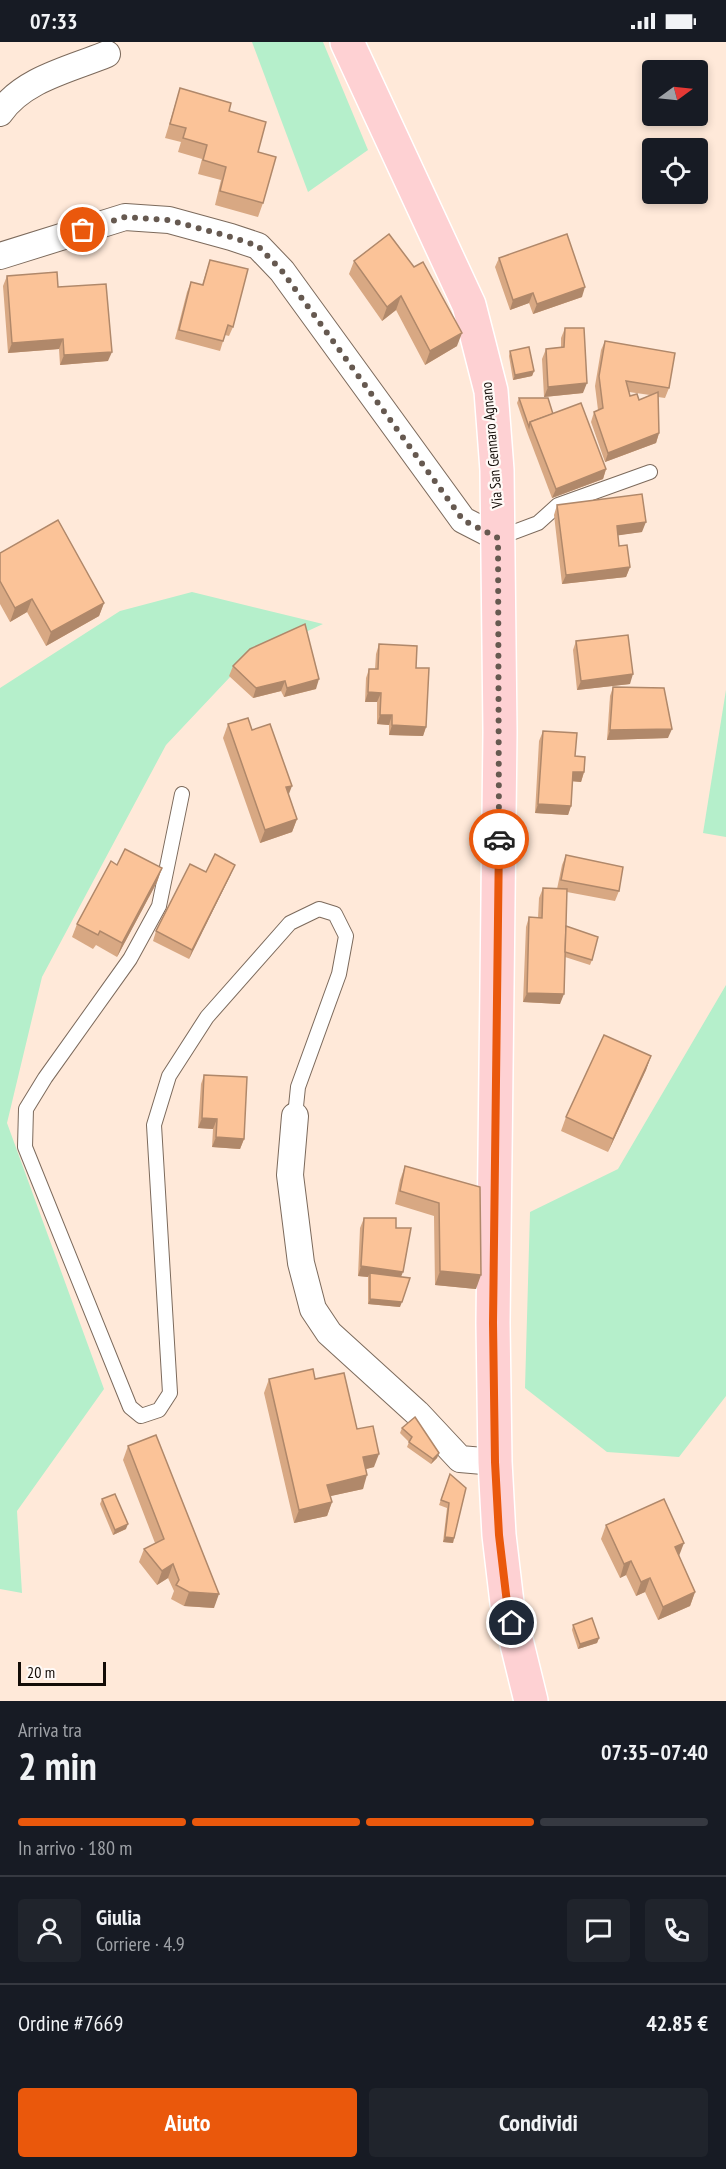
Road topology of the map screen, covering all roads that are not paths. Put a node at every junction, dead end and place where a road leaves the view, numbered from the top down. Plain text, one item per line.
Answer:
1 (347, 42) edge
2 (107, 54) dead end
3 (0, 113) edge
4 (0, 256) edge
5 (650, 472) dead end
6 (498, 538) junction
7 (182, 794) dead end
8 (295, 1116) joint
9 (495, 1462) junction
10 (531, 1701) edge

1 - 6 main road, Via San Gennaro Agnano
2 - 3 street
4 - 6 street
5 - 6 lane
6 - 9 main road, Via San Gennaro Agnano
7 - 8 lane
8 - 9 street
9 - 10 main road, Via San Gennaro Agnano

